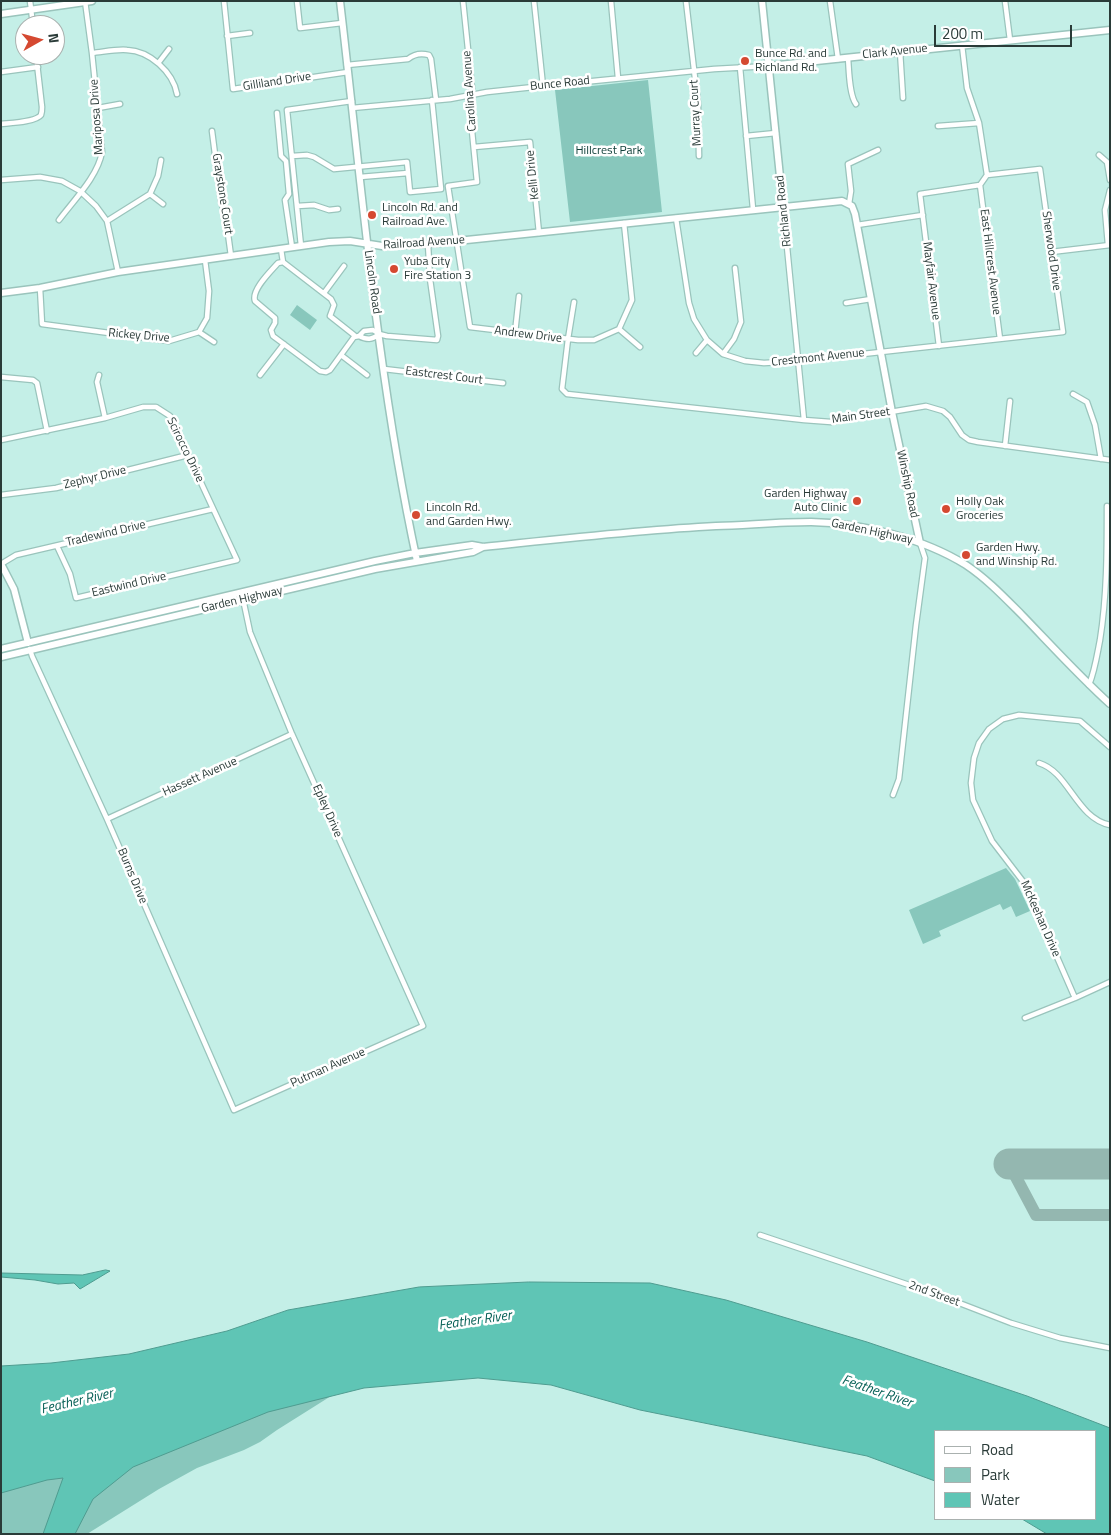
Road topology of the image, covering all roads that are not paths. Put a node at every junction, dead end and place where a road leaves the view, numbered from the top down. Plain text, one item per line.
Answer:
1 (30, 1) edge
2 (224, 1) edge
3 (297, 1) edge
4 (340, 1) edge
5 (462, 1) edge
6 (534, 1) edge
7 (610, 1) edge
8 (686, 1) edge
9 (762, 1) edge
10 (830, 1) edge
11 (1005, 1) edge
12 (88, 2) edge
13 (31, 9) junction
14 (1, 14) edge
15 (32, 15) edge
16 (342, 23) junction
17 (1110, 30) edge
18 (250, 33) dead end
19 (227, 36) junction
20 (1010, 40) junction
21 (962, 45) junction
22 (169, 49) dead end
23 (900, 52) junction
24 (92, 53) junction
25 (848, 58) junction
26 (838, 59) junction
27 (159, 62) junction
28 (38, 66) joint
29 (769, 66) junction
30 (740, 67) junction
31 (348, 68) junction
32 (694, 71) junction
33 (1, 72) edge
34 (618, 78) junction
35 (544, 86) junction
36 (177, 94) dead end
37 (471, 95) junction
38 (903, 98) dead end
39 (434, 100) junction
40 (120, 104) dead end
41 (856, 104) dead end
42 (352, 105) junction
43 (98, 108) junction
44 (277, 113) dead end
45 (979, 123) junction
46 (1, 124) edge
47 (938, 126) dead end
48 (212, 131) dead end
49 (776, 134) junction
50 (746, 136) junction
51 (474, 147) junction
52 (878, 150) dead end
53 (1099, 155) dead end
54 (292, 156) junction
55 (699, 156) dead end
56 (161, 160) dead end
57 (359, 167) junction
58 (408, 173) junction
59 (987, 175) junction
60 (360, 177) junction
61 (1, 180) edge
62 (1110, 180) edge
63 (448, 186) joint
64 (980, 186) junction
65 (1110, 190) edge
66 (80, 191) junction
67 (150, 194) junction
68 (163, 204) dead end
69 (849, 204) junction
70 (297, 206) junction
71 (784, 206) junction
72 (338, 209) dead end
73 (753, 209) junction
74 (923, 216) junction
75 (676, 218) junction
76 (59, 220) dead end
77 (107, 221) junction
78 (624, 223) junction
79 (857, 225) junction
80 (539, 233) junction
81 (456, 241) junction
82 (367, 244) junction
83 (428, 244) junction
84 (1109, 245) edge
85 (301, 246) junction
86 (292, 247) junction
87 (279, 249) junction
88 (1051, 252) junction
89 (231, 256) junction
90 (205, 260) junction
91 (280, 262) junction
92 (344, 266) dead end
93 (735, 268) dead end
94 (118, 272) junction
95 (40, 288) junction
96 (1, 293) edge
97 (324, 293) junction
98 (519, 296) dead end
99 (871, 299) junction
100 (574, 302) dead end
101 (846, 303) dead end
102 (619, 328) junction
103 (199, 332) junction
104 (1063, 332) joint
105 (515, 333) junction
106 (379, 334) junction
107 (357, 336) junction
108 (568, 339) junction
109 (1000, 339) junction
110 (707, 340) junction
111 (214, 342) dead end
112 (284, 344) junction
113 (939, 346) junction
114 (640, 347) dead end
115 (881, 352) junction
116 (696, 353) dead end
117 (723, 354) junction
118 (341, 355) junction
119 (799, 360) junction
120 (384, 369) junction
121 (99, 375) dead end
122 (260, 375) dead end
123 (367, 375) dead end
124 (1, 378) edge
125 (503, 384) dead end
126 (1073, 394) dead end
127 (1010, 401) dead end
128 (892, 412) junction
129 (105, 418) junction
130 (804, 420) junction
131 (47, 431) junction
132 (1, 440) edge
133 (1005, 446) junction
134 (188, 456) junction
135 (1101, 459) junction
136 (1110, 460) edge
137 (1, 494) edge
138 (1107, 506) dead end
139 (213, 509) junction
140 (920, 543) junction
141 (57, 546) junction
142 (483, 547) junction
143 (415, 553) junction
144 (237, 560) joint
145 (417, 561) junction
146 (1, 564) edge
147 (241, 593) junction
148 (243, 600) junction
149 (29, 646) junction
150 (1, 650) edge
151 (1, 657) edge
152 (1089, 685) junction
153 (1110, 704) edge
154 (292, 734) junction
155 (1110, 747) edge
156 (1039, 763) dead end
157 (893, 795) dead end
158 (108, 819) junction
159 (1110, 825) edge
160 (1110, 982) edge
161 (1075, 998) junction
162 (1025, 1018) dead end
163 (423, 1026) joint
164 (234, 1110) joint
165 (760, 1234) dead end
166 (1110, 1348) edge

1 - 13 street
2 - 19 street, Gilliland Drive
3 - 16 street
4 - 16 main road, Lincoln Road
5 - 37 street, Carolina Avenue
6 - 35 street
7 - 34 street
8 - 32 street, Murray Court
9 - 29 main road, Richland Road
10 - 26 street
11 - 20 street
12 - 13 main road
12 - 24 street, Mariposa Drive
13 - 14 main road
13 - 15 street
16 - 31 main road, Lincoln Road
17 - 20 main road, Clark Avenue
18 - 19 street
19 - 31 street, Gilliland Drive
20 - 21 main road, Clark Avenue
21 - 23 main road, Clark Avenue
21 - 45 street
22 - 27 street
23 - 25 main road, Clark Avenue
23 - 38 street
24 - 27 street
24 - 43 street, Mariposa Drive
25 - 26 main road, Clark Avenue
25 - 41 street
26 - 29 main road, Clark Avenue
27 - 36 street
28 - 33 street
28 - 46 street
29 - 30 street, Bunce Road
29 - 49 main road, Richland Road
30 - 32 street, Bunce Road
30 - 50 street
31 - 39 street
31 - 42 main road, Lincoln Road
32 - 34 street, Bunce Road
32 - 55 street, Murray Court
34 - 35 street, Bunce Road
35 - 37 street, Bunce Road
37 - 39 street, Bunce Road
37 - 51 street, Carolina Avenue
39 - 42 street, Bunce Road
39 - 58 street
40 - 43 street
42 - 54 street, Bunce Road
42 - 57 main road, Lincoln Road
43 - 66 street, Mariposa Drive
44 - 86 street
45 - 47 street
45 - 59 street
48 - 89 street, Graystone Court
49 - 50 street
49 - 71 main road, Richland Road
50 - 73 street
51 - 63 street, Carolina Avenue
51 - 80 street, Kelli Drive
52 - 69 street
53 - 62 street
54 - 57 street
54 - 70 street
56 - 67 street
57 - 58 street
57 - 60 main road, Lincoln Road
58 - 60 street
59 - 64 street
59 - 88 street, Sherwood Drive
60 - 82 main road, Lincoln Road
61 - 66 street
63 - 81 street, Andrew Drive
64 - 74 street, Mayfair Avenue
64 - 109 street, East Hillcrest Avenue
65 - 84 street
66 - 76 street, Mariposa Drive
66 - 77 street
67 - 68 street
67 - 77 street
69 - 71 main road, Railroad Avenue
69 - 79 main road, Winship Road
70 - 72 street
70 - 85 street
71 - 73 main road, Railroad Avenue
71 - 119 street, Richland Road
73 - 75 main road, Railroad Avenue
74 - 79 street
74 - 113 street, Mayfair Avenue
75 - 78 main road, Railroad Avenue
75 - 110 street, Crestmont Avenue
77 - 94 street
78 - 80 main road, Railroad Avenue
78 - 102 street
79 - 99 main road, Winship Road
80 - 81 main road, Railroad Avenue
81 - 83 main road, Railroad Avenue
81 - 105 street, Andrew Drive
82 - 83 main road, Railroad Avenue
82 - 85 main road, Railroad Avenue
82 - 106 main road, Lincoln Road
83 - 106 street
84 - 88 street
85 - 86 main road, Railroad Avenue
86 - 87 main road, Railroad Avenue
87 - 89 main road, Railroad Avenue
87 - 91 street
88 - 104 street, Sherwood Drive
89 - 90 main road, Railroad Avenue
90 - 94 main road, Railroad Avenue
90 - 103 street
91 - 97 street
91 - 112 street
92 - 97 street
93 - 117 street
94 - 95 main road, Railroad Avenue
95 - 96 main road, Railroad Avenue
95 - 103 street, Rickey Drive
97 - 107 street
98 - 105 street
99 - 101 street
99 - 115 main road, Winship Road
100 - 108 street
102 - 108 street, Andrew Drive
102 - 114 street
103 - 111 street
104 - 109 street, Crestmont Avenue
105 - 108 street, Andrew Drive
106 - 107 street
106 - 107 street
106 - 120 main road, Lincoln Road
107 - 118 street
108 - 130 street, Main Street
109 - 113 street, Crestmont Avenue
110 - 116 street
110 - 117 street, Crestmont Avenue
112 - 118 street
112 - 122 street
113 - 115 street, Crestmont Avenue
115 - 119 street, Crestmont Avenue
115 - 128 main road, Winship Road
117 - 119 street, Crestmont Avenue
118 - 123 street
119 - 130 street, Richland Road
120 - 125 street, Eastcrest Court
120 - 143 main road, Lincoln Road
121 - 129 street
124 - 131 street
126 - 135 street
127 - 133 street
128 - 130 street, Main Street
128 - 133 street, Main Street
128 - 140 main road, Winship Road
129 - 131 street, Scirocco Drive
129 - 134 street, Scirocco Drive
131 - 132 street, Scirocco Drive
133 - 135 street, Main Street
134 - 137 street, Zephyr Drive
134 - 139 street, Scirocco Drive
135 - 136 street, Main Street
138 - 152 street
139 - 141 street, Tradewind Drive
139 - 144 street, Scirocco Drive
140 - 142 main road, Garden Highway
140 - 152 main road, Garden Highway
140 - 157 street, Winship Road
141 - 144 street, Eastwind Drive
141 - 146 street, Tradewind Drive
142 - 143 main road, Garden Highway
142 - 145 main road, Garden Highway
143 - 145 main road, Lincoln Road
143 - 147 main road, Garden Highway
145 - 148 main road, Garden Highway
146 - 149 main road
147 - 148 street, Epley Drive
147 - 149 main road, Garden Highway
148 - 149 main road, Garden Highway
148 - 154 street, Epley Drive
149 - 150 main road, Garden Highway
149 - 151 main road, Garden Highway
149 - 158 street, Burns Drive
152 - 153 main road, Garden Highway
154 - 158 street, Hassett Avenue
154 - 163 street, Epley Drive
155 - 161 street, McKeehan Drive
156 - 159 street
158 - 164 street, Burns Drive
160 - 161 street
161 - 162 street
163 - 164 street, Putman Avenue
165 - 166 street, 2nd Street

